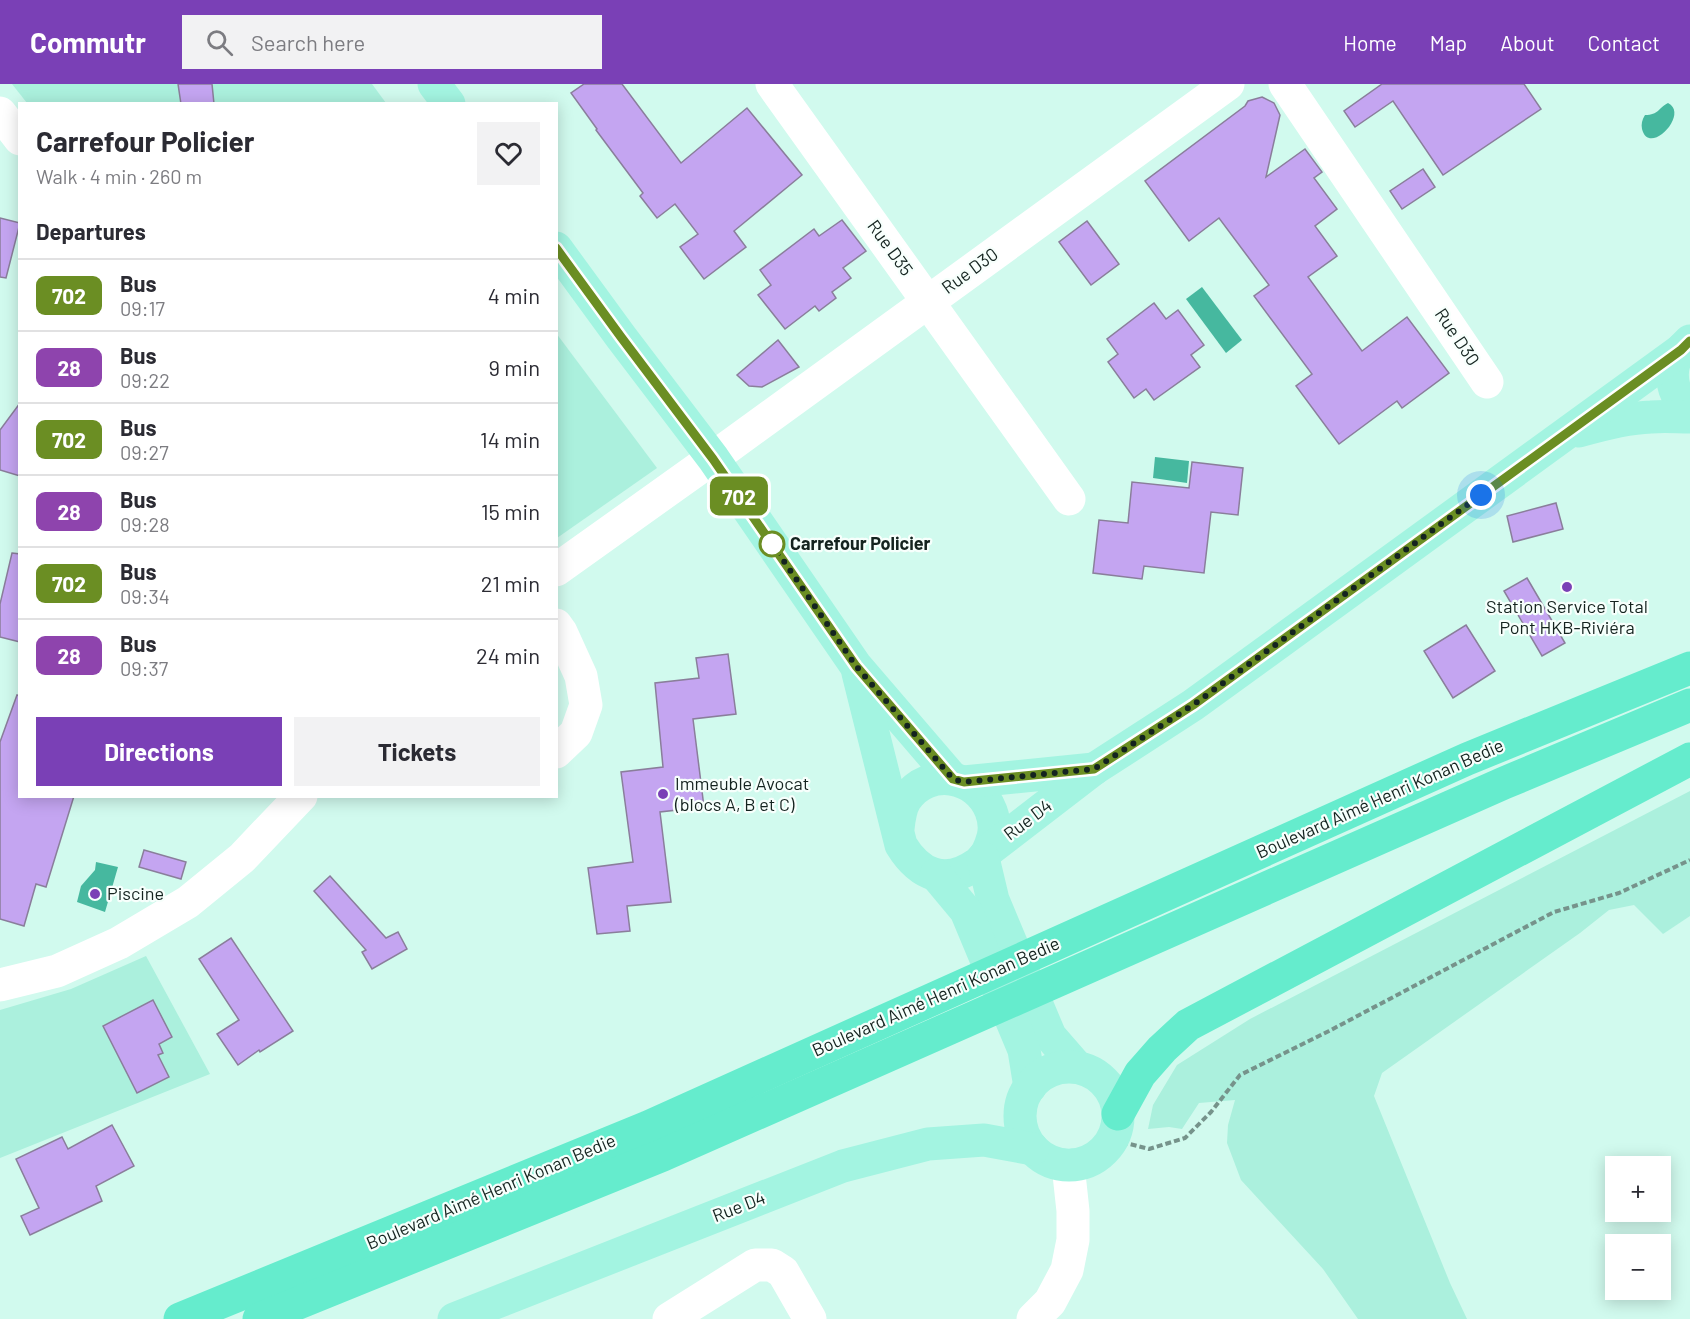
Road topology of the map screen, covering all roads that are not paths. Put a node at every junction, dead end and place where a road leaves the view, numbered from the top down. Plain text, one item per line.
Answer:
1 (434, 84) edge
2 (772, 84) edge
3 (1228, 84) edge
4 (1285, 84) edge
5 (448, 102) edge
6 (0, 113) edge
7 (18, 136) edge
8 (558, 251) edge
9 (928, 301) junction
10 (1685, 346) edge
11 (1487, 382) dead end
12 (1690, 411) edge
13 (1690, 417) edge
14 (1558, 438) junction
15 (713, 459) junction
16 (1070, 500) dead end
17 (558, 569) edge
18 (558, 628) edge
19 (856, 666) junction
20 (1690, 669) edge
21 (1690, 705) edge
22 (558, 751) edge
23 (1690, 759) edge
24 (1094, 769) junction
25 (958, 780) junction
26 (299, 798) edge
27 (898, 829) junction
28 (986, 854) junction
29 (936, 875) junction
30 (979, 905) junction
31 (0, 985) edge
32 (1037, 1043) junction
33 (1077, 1067) junction
34 (1030, 1087) junction
35 (1115, 1126) junction
36 (1033, 1149) junction
37 (1068, 1165) junction
38 (180, 1319) edge
39 (259, 1319) edge
40 (454, 1319) edge
41 (669, 1319) edge
42 (810, 1319) edge
43 (1033, 1319) edge

1 - 5 main road
2 - 9 street, Rue D35
3 - 9 street, Rue D30
4 - 11 street, Rue D30
6 - 7 street
8 - 15 main road
9 - 15 street, Rue D30
9 - 16 street, Rue D35
10 - 12 main road, Rue D4
10 - 14 main road, Rue D4
13 - 14 main road, Rue D4
14 - 24 main road, Rue D4
15 - 17 street, Rue D30
15 - 19 main road
18 - 22 street
19 - 25 main road
19 - 27 main road
20 - 38 highway, Boulevard Aimé Henri Konan Bedie
21 - 39 highway, Boulevard Aimé Henri Konan Bedie
23 - 35 highway
24 - 25 main road, Rue D4
24 - 28 main road, Rue D4
25 - 27 main road
25 - 28 main road
26 - 31 street
27 - 29 main road
28 - 29 main road
28 - 30 main road
29 - 30 main road
30 - 32 main road
32 - 33 main road
32 - 34 main road
33 - 34 main road
33 - 35 main road
34 - 36 main road
35 - 37 main road
36 - 37 main road, Rue D4
36 - 40 main road, Rue D4
37 - 43 street
41 - 42 street

